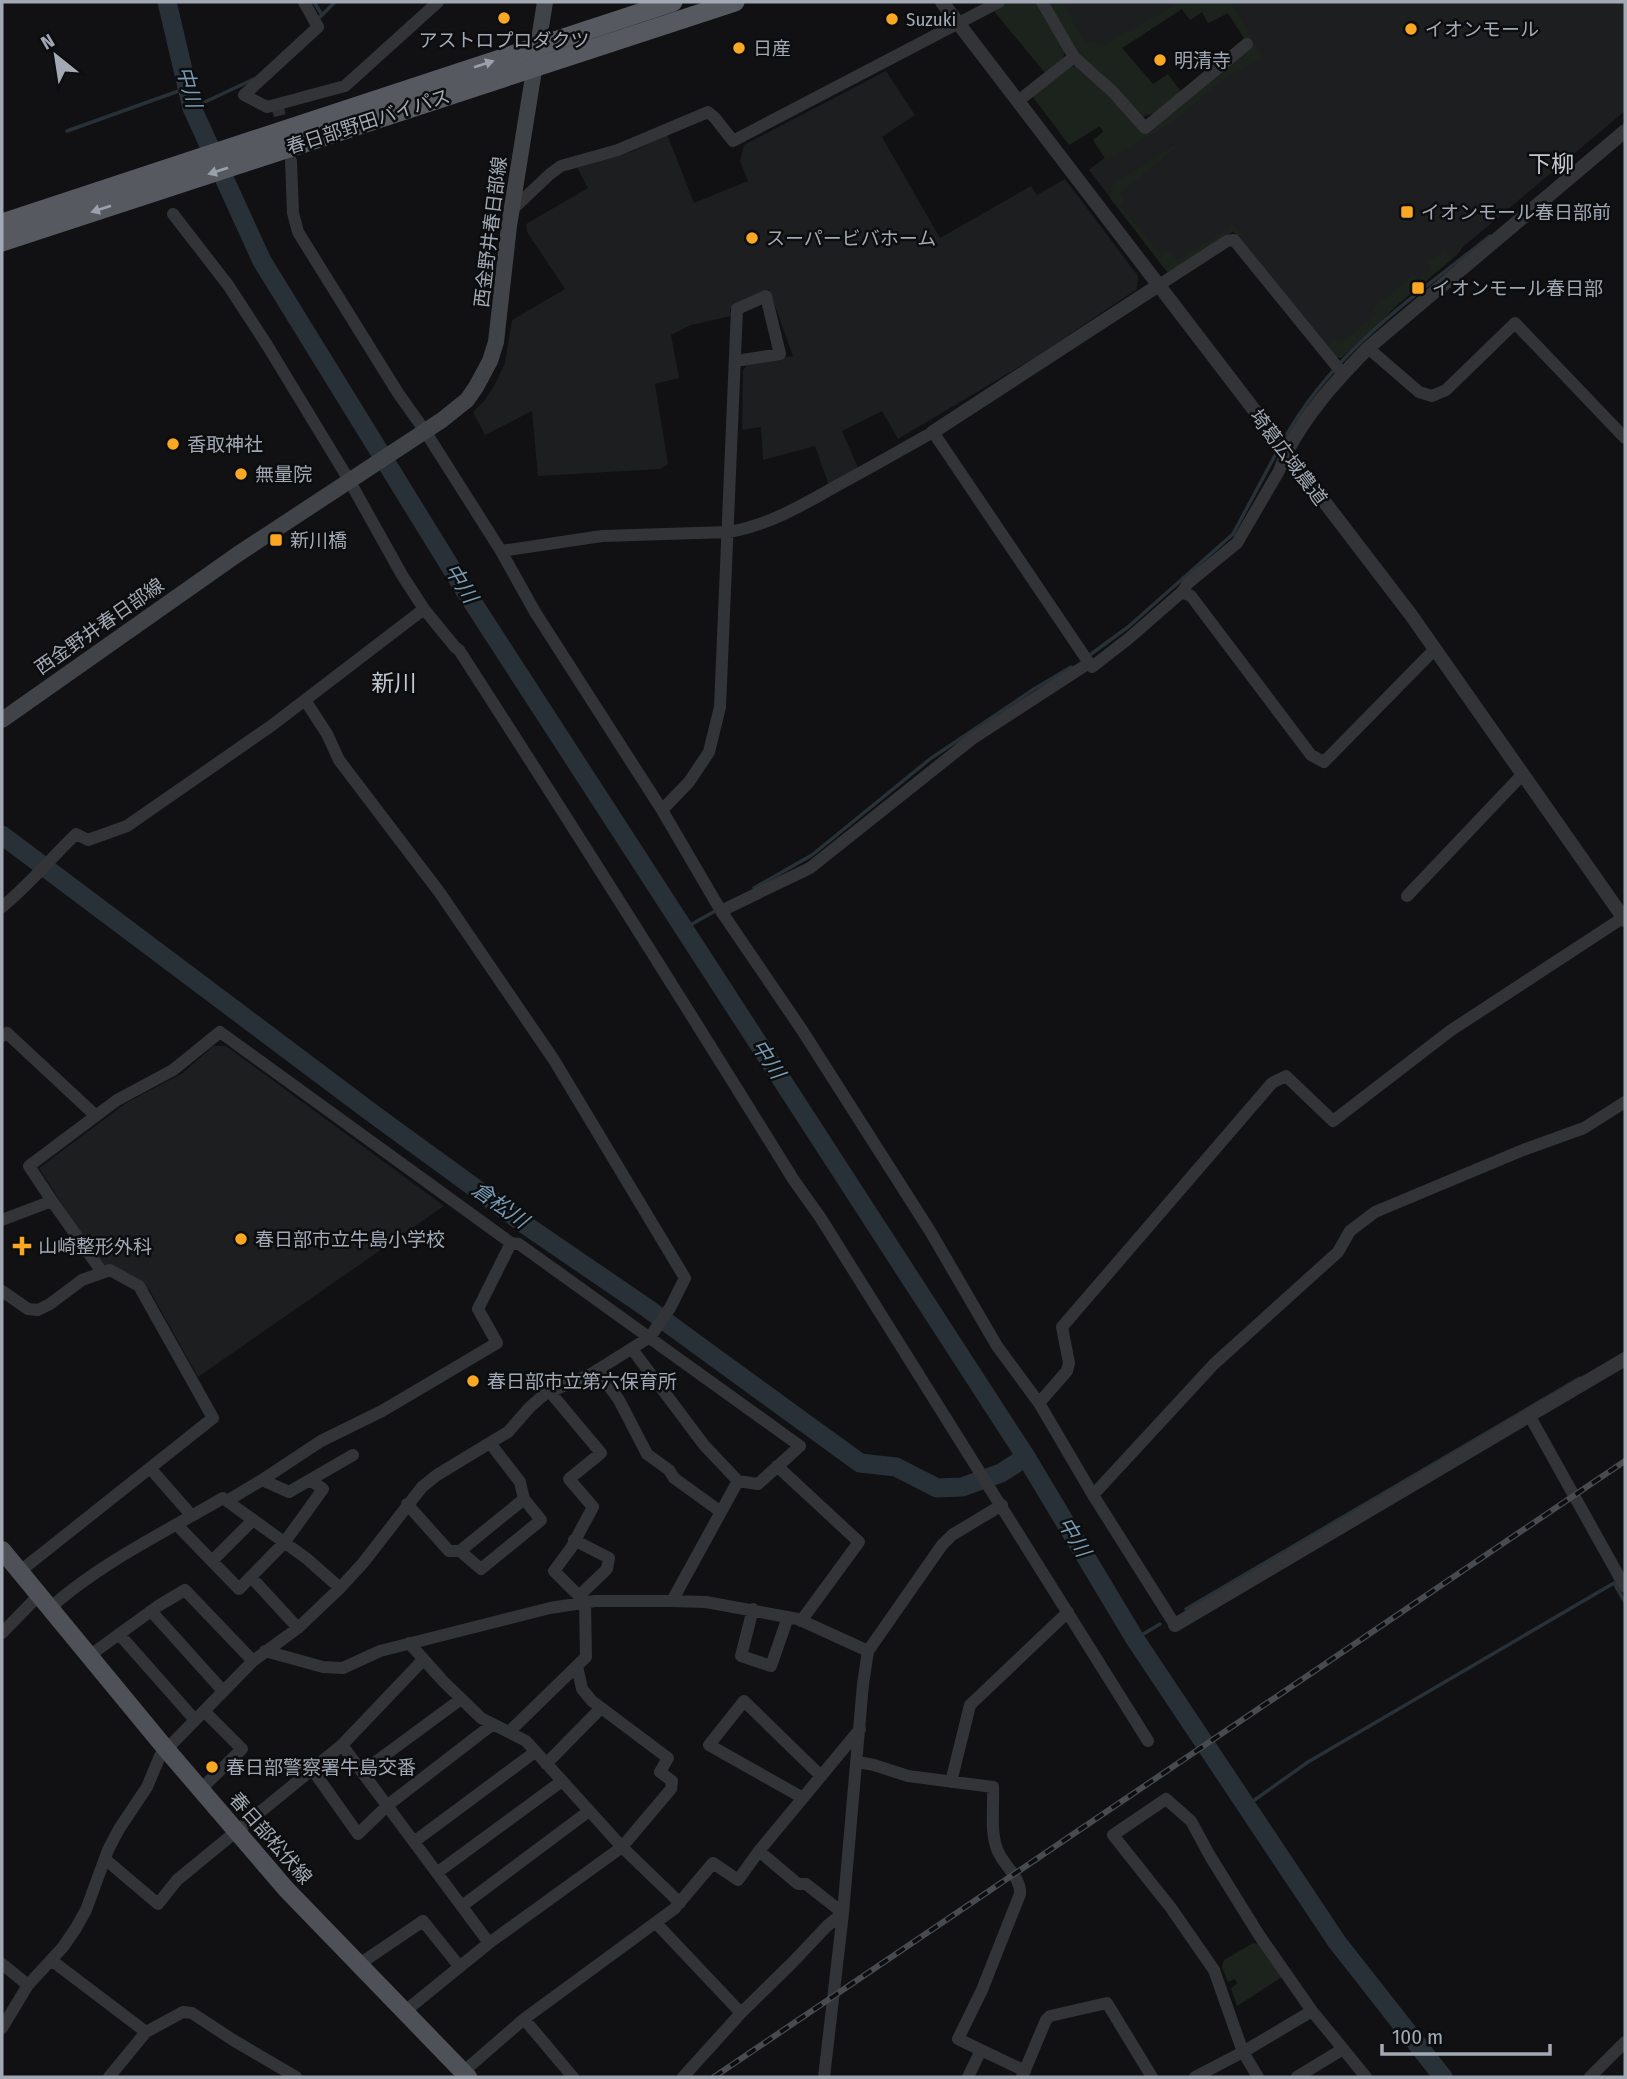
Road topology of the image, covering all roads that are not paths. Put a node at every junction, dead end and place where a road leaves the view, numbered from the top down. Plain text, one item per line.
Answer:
1 (304, 2) edge
2 (438, 2) edge
3 (545, 2) edge
4 (673, 2) edge
5 (735, 2) edge
6 (942, 2) edge
7 (999, 2) edge
8 (1042, 2) edge
9 (959, 24) junction
10 (1247, 44) dead end
11 (538, 46) junction
12 (1074, 57) junction
13 (534, 67) junction
14 (1018, 101) junction
15 (1625, 131) edge
16 (268, 145) junction
17 (290, 161) dead end
18 (163, 180) junction
19 (512, 210) junction
20 (173, 214) dead end
21 (2, 223) edge
22 (2, 242) edge
23 (1159, 285) junction
24 (1368, 348) junction
25 (737, 361) junction
26 (1343, 374) junction
27 (933, 432) junction
28 (421, 434) junction
29 (1625, 438) edge
30 (1286, 453) junction
31 (354, 477) junction
32 (729, 532) junction
33 (501, 551) junction
34 (1182, 592) junction
35 (424, 609) junction
36 (1435, 649) junction
37 (1089, 663) junction
38 (305, 700) junction
39 (2, 720) edge
40 (1522, 775) junction
41 (662, 810) junction
42 (1407, 896) dead end
43 (2, 908) edge
44 (721, 911) junction
45 (1624, 918) edge
46 (2, 1036) edge
47 (1625, 1102) edge
48 (96, 1116) junction
49 (52, 1201) junction
50 (2, 1220) edge
51 (511, 1242) junction
52 (102, 1272) junction
53 (2, 1291) edge
54 (652, 1335) junction
55 (632, 1349) junction
56 (1625, 1359) edge
57 (597, 1370) junction
58 (550, 1392) junction
59 (1040, 1403) junction
60 (1529, 1415) junction
61 (490, 1443) junction
62 (353, 1455) dead end
63 (777, 1466) junction
64 (150, 1468) junction
65 (262, 1480) junction
66 (310, 1480) junction
67 (738, 1481) junction
68 (1093, 1495) junction
69 (524, 1499) junction
70 (227, 1501) junction
71 (407, 1504) junction
72 (1002, 1505) junction
73 (720, 1513) junction
74 (192, 1516) junction
75 (253, 1520) junction
76 (177, 1525) junction
77 (574, 1540) junction
78 (284, 1543) junction
79 (2, 1550) edge
80 (460, 1551) junction
81 (212, 1561) junction
82 (19, 1572) junction
83 (251, 1577) junction
84 (1625, 1584) edge
85 (340, 1588) junction
86 (582, 1599) junction
87 (671, 1601) junction
88 (44, 1602) junction
89 (753, 1609) junction
90 (151, 1611) junction
91 (1068, 1612) junction
92 (788, 1617) junction
93 (802, 1621) junction
94 (1175, 1625) joint
95 (298, 1628) junction
96 (2, 1633) edge
97 (119, 1634) junction
98 (409, 1643) junction
99 (265, 1651) junction
100 (868, 1651) junction
101 (89, 1656) junction
102 (423, 1660) junction
103 (253, 1661) junction
104 (577, 1666) junction
105 (223, 1691) junction
106 (461, 1699) junction
107 (601, 1708) junction
108 (200, 1715) junction
109 (493, 1724) junction
110 (860, 1728) junction
111 (509, 1732) junction
112 (1148, 1741) dead end
113 (342, 1745) junction
114 (166, 1749) junction
115 (535, 1752) junction
116 (858, 1762) junction
117 (546, 1764) junction
118 (312, 1769) junction
119 (362, 1772) junction
120 (821, 1776) junction
121 (562, 1781) junction
122 (950, 1782) junction
123 (201, 1789) junction
124 (803, 1798) junction
125 (388, 1805) junction
126 (589, 1811) junction
127 (235, 1830) junction
128 (415, 1841) junction
129 (622, 1847) junction
130 (759, 1851) junction
131 (104, 1860) junction
132 (438, 1872) junction
133 (680, 1903) junction
134 (462, 1906) junction
135 (843, 1913) junction
136 (656, 1923) junction
137 (489, 1943) junction
138 (51, 1960) junction
139 (2, 1964) edge
140 (358, 1965) junction
141 (459, 1966) junction
142 (28, 1985) junction
143 (404, 2011) junction
144 (1312, 2011) junction
145 (741, 2013) junction
146 (524, 2019) junction
147 (2, 2028) edge
148 (146, 2032) junction
149 (1625, 2042) edge
150 (1343, 2049) junction
151 (981, 2050) junction
152 (1243, 2052) junction
153 (1023, 2074) edge
154 (465, 2075) edge
155 (108, 2077) edge
156 (296, 2077) edge
157 (573, 2077) edge
158 (683, 2077) edge
159 (824, 2077) edge
160 (968, 2077) edge
161 (1152, 2077) edge
162 (1195, 2077) edge
163 (1258, 2077) edge
164 (1297, 2077) edge
165 (1366, 2077) edge
166 (1590, 2077) edge

1 - 2 street
3 - 11 main road, 西金野井春日部線
4 - 11 highway, 春日部野田バイパス
5 - 13 highway, 春日部野田バイパス
6 - 9 street, 埼葛広域農道
7 - 9 street
8 - 12 street
9 - 14 street, 埼葛広域農道
9 - 19 street
10 - 12 street
11 - 13 main road, 西金野井春日部線
16 -> 11 highway, 春日部野田バイパス
12 - 14 street
13 - 16 highway, 春日部野田バイパス
13 - 19 main road, 西金野井春日部線
14 - 23 street, 埼葛広域農道
15 - 24 street
16 - 18 highway, 春日部野田バイパス
17 - 28 street
18 - 21 highway, 春日部野田バイパス
18 -> 22 highway, 春日部野田バイパス
19 - 28 main road, 西金野井春日部線
20 - 31 street
23 - 26 street
23 - 27 street
23 - 30 street, 埼葛広域農道
24 - 26 street
24 - 29 street
25 - 25 street
25 - 32 street
26 - 30 street
27 - 32 street
27 - 37 street
28 - 31 main road
28 - 33 street
30 - 34 street
30 - 36 street, 埼葛広域農道
31 - 35 street
31 - 39 main road, 西金野井春日部線
32 - 33 street
32 - 41 street
33 - 41 street
34 - 36 street
34 - 37 street
35 - 38 street
35 - 72 street
36 - 40 street, 埼葛広域農道
37 - 44 street
38 - 43 street
38 - 54 street
40 - 42 street
40 - 45 street, 埼葛広域農道
41 - 44 street
44 - 59 street
45 - 59 street
46 - 48 street
47 - 68 street
48 - 49 street
48 - 51 street
49 - 50 street
49 - 52 street
51 - 54 street
51 - 65 street
52 - 53 street
52 - 64 street
54 - 55 street
54 - 63 street
55 - 57 street
55 - 67 street
56 - 60 street
57 - 58 street
57 - 73 street
58 - 61 street
58 - 77 street
59 - 68 street
60 - 84 street
60 - 94 street
61 - 69 street
61 - 71 street
62 - 66 street
63 - 67 street
63 - 93 street
64 - 74 street
64 - 82 street
65 - 66 street
65 - 70 street
66 - 78 street
67 - 73 street
68 - 94 street
69 - 80 street
69 - 80 street
70 - 74 street
70 - 75 street
71 - 80 street
71 - 85 street
72 - 91 street
72 - 100 street
73 - 87 street
74 - 76 street
75 - 78 street
75 - 81 street
76 - 81 street
76 - 88 street
77 - 86 street
77 - 86 street
78 - 83 street
78 - 85 street
79 - 82 main road, 春日部松伏線
81 - 83 street
82 - 88 main road, 春日部松伏線
83 - 95 street
85 - 95 street
86 - 87 street
86 - 98 street
86 - 104 street
87 - 89 street
88 - 96 street
88 - 101 main road, 春日部松伏線
89 - 92 street
89 - 92 street
90 - 97 street
90 - 103 street
90 - 105 street
91 - 112 street
91 - 122 street
92 - 93 street
93 - 100 street
95 - 99 street
97 - 101 street
97 - 108 street
98 - 99 street
98 - 102 street
99 - 103 street
100 - 110 street
101 - 114 main road, 春日部松伏線
102 - 106 street
102 - 113 street
103 - 105 street
104 - 107 street
104 - 111 street
105 - 108 street
106 - 109 street
106 - 119 street
107 - 117 street
107 - 129 street
108 - 114 street
108 - 123 street
109 - 111 street
109 - 125 street
110 - 116 street
110 - 120 street
111 - 115 street
113 - 118 street
113 - 119 street
114 - 123 main road, 春日部松伏線
114 - 131 street
115 - 117 street
115 - 128 street
116 - 122 street
116 - 135 street
117 - 121 street
118 - 125 street
118 - 127 street
119 - 125 street
120 - 124 street
120 - 124 street
121 - 126 street
121 - 132 street
122 - 151 street
123 - 127 main road, 春日部松伏線
124 - 130 street
125 - 128 street
126 - 129 street
126 - 134 street
127 - 131 street
127 - 140 main road, 春日部松伏線
128 - 132 street
129 - 133 street
129 - 137 street
130 - 133 street
130 - 135 street
131 - 138 street
132 - 134 street
133 - 136 street
134 - 137 street
135 - 145 street
135 - 159 street
136 - 145 street
136 - 146 street
137 - 141 street
138 - 142 street
138 - 148 street
139 - 142 street
140 - 141 street
140 - 143 main road, 春日部松伏線
141 - 143 street
142 - 147 street
143 - 154 main road, 春日部松伏線
144 - 150 street
144 - 152 street
144 - 152 street
145 - 158 street
146 - 154 street
146 - 157 street
148 - 155 street
148 - 156 street
149 - 166 street
150 - 164 street
150 - 165 street
151 - 153 street
151 - 160 street
152 - 162 street
152 - 163 street
153 - 161 street

